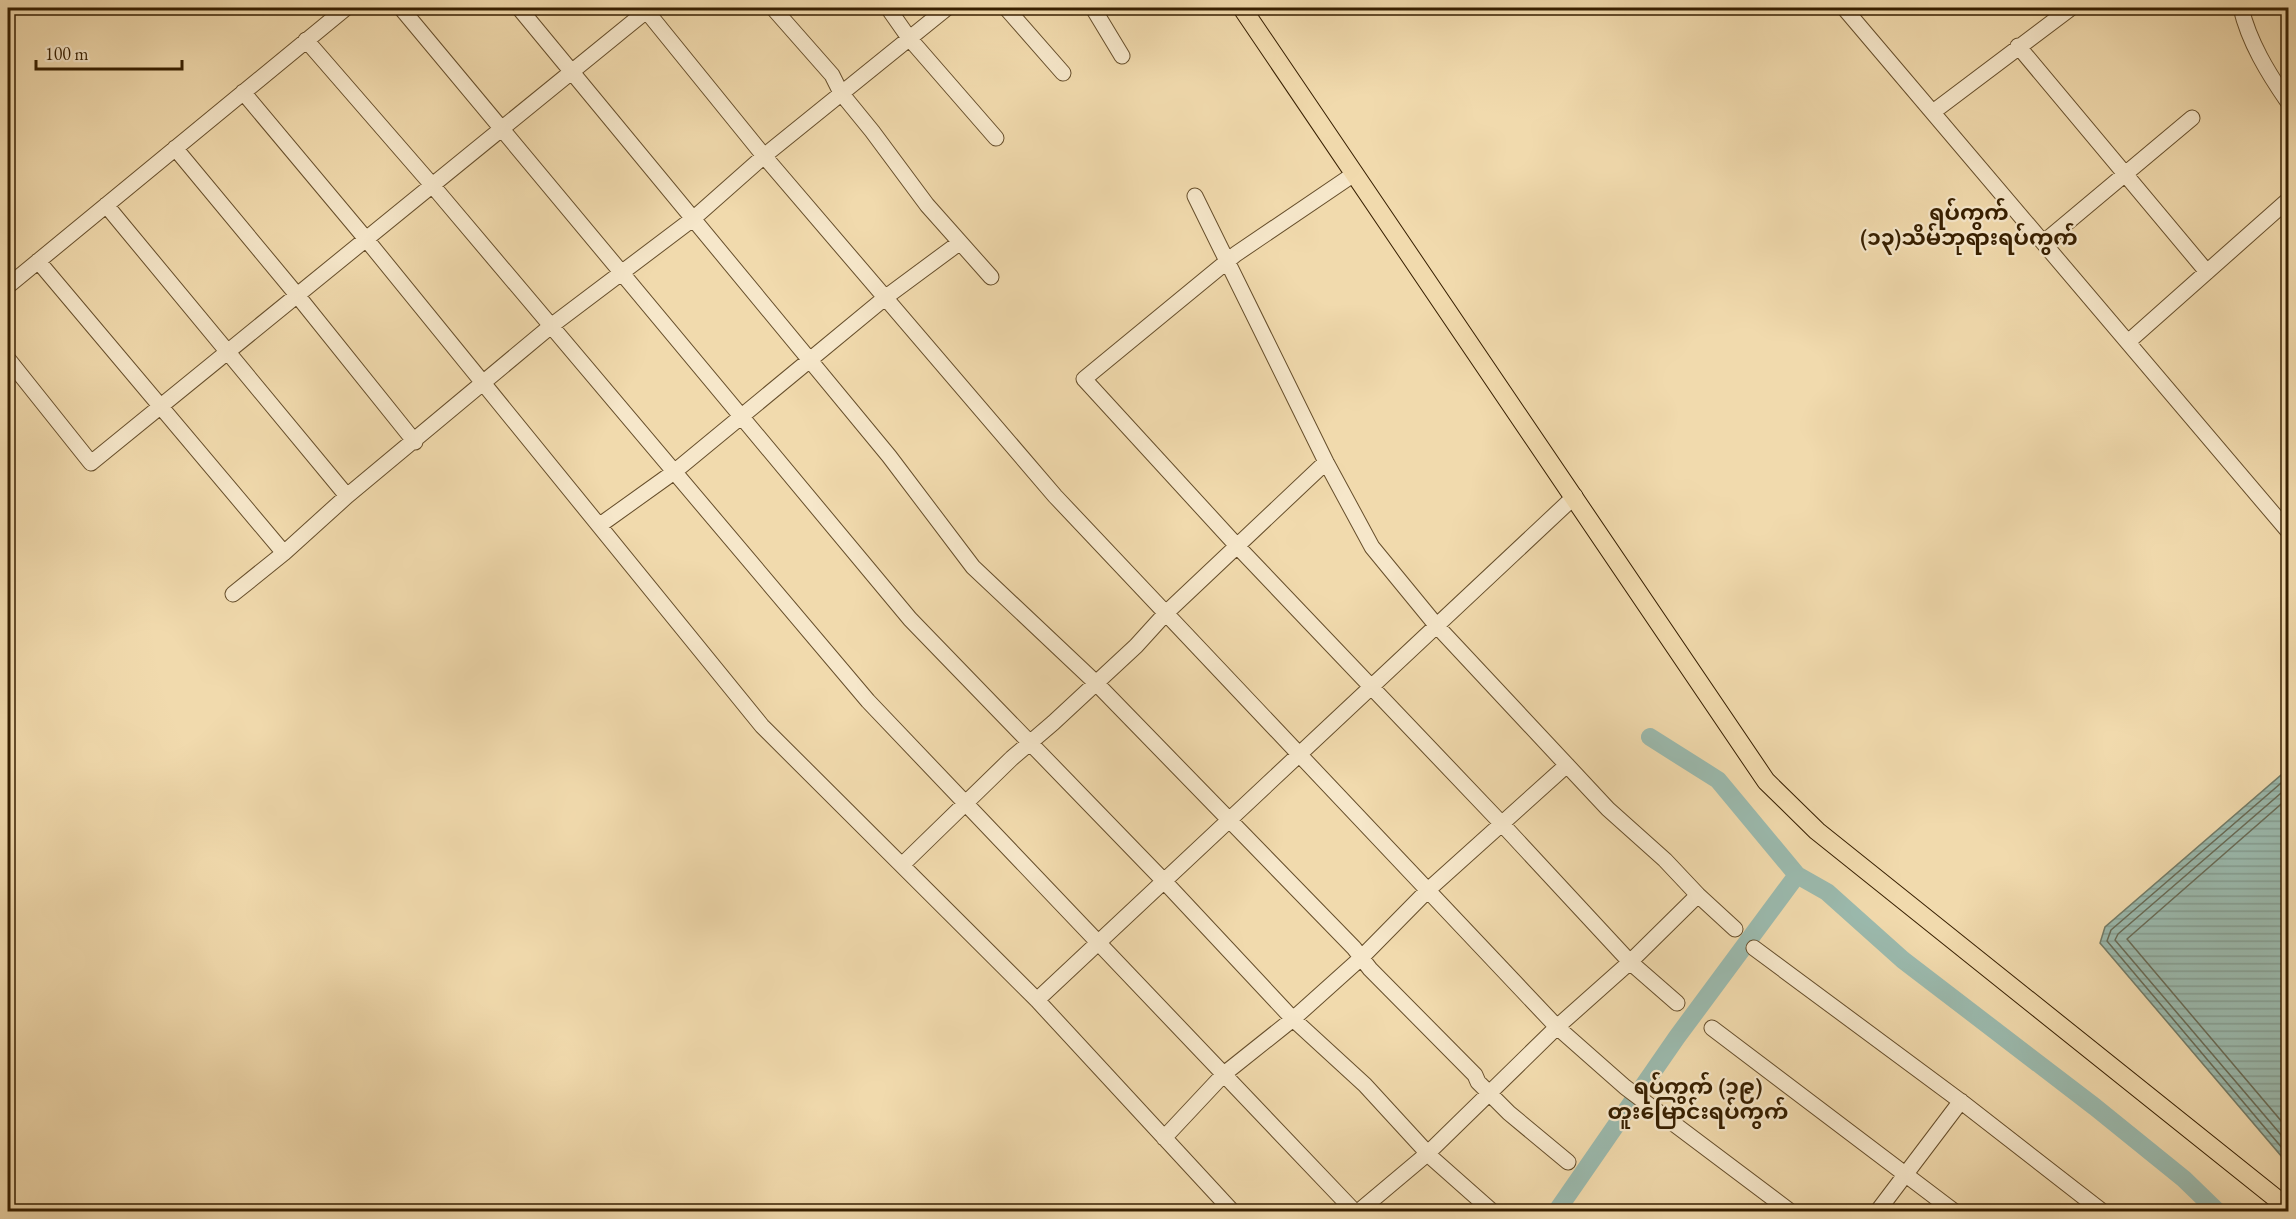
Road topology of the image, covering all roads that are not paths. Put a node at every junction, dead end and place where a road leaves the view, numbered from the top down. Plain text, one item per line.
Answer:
1 (346, 8) edge
2 (401, 8) edge
3 (519, 8) edge
4 (773, 8) edge
5 (888, 8) edge
6 (947, 8) edge
7 (1006, 8) edge
8 (1093, 8) edge
9 (1242, 8) edge
10 (1844, 8) edge
11 (2070, 8) edge
12 (2241, 8) edge
13 (647, 9) edge
14 (909, 38) junction
15 (306, 40) junction
16 (2018, 46) junction
17 (1122, 56) dead end
18 (570, 71) junction
19 (1063, 73) dead end
20 (243, 92) junction
21 (841, 93) junction
22 (2289, 102) edge
23 (1933, 112) junction
24 (2192, 118) dead end
25 (502, 128) junction
26 (996, 138) dead end
27 (176, 148) junction
28 (764, 156) junction
29 (1354, 174) junction
30 (2125, 174) junction
31 (432, 185) junction
32 (1195, 196) dead end
33 (2289, 200) edge
34 (106, 205) junction
35 (694, 218) junction
36 (366, 239) junction
37 (2044, 242) junction
38 (959, 243) junction
39 (38, 261) junction
40 (1228, 262) junction
41 (2207, 272) junction
42 (622, 273) junction
43 (991, 277) dead end
44 (8, 286) edge
45 (297, 295) junction
46 (885, 297) junction
47 (551, 326) junction
48 (2128, 342) junction
49 (228, 352) junction
50 (8, 358) edge
51 (810, 359) junction
52 (483, 383) junction
53 (159, 407) junction
54 (742, 417) junction
55 (415, 442) junction
56 (1326, 462) junction
57 (674, 472) junction
58 (347, 496) junction
59 (1575, 496) junction
60 (600, 525) junction
61 (2289, 531) edge
62 (1238, 547) junction
63 (284, 553) junction
64 (233, 594) dead end
65 (1166, 613) junction
66 (1436, 625) junction
67 (1096, 683) junction
68 (1370, 687) junction
69 (1029, 742) junction
70 (1298, 753) junction
71 (1567, 765) junction
72 (965, 803) junction
73 (1229, 819) junction
74 (1502, 824) junction
75 (902, 865) junction
76 (1163, 880) junction
77 (1428, 890) junction
78 (1698, 895) junction
79 (1735, 929) dead end
80 (1098, 942) junction
81 (1754, 948) dead end
82 (1361, 958) junction
83 (1630, 962) junction
84 (1037, 1000) junction
85 (1677, 1002) dead end
86 (1293, 1019) junction
87 (1557, 1027) junction
88 (1712, 1028) dead end
89 (1224, 1074) junction
90 (1490, 1094) junction
91 (1961, 1101) junction
92 (1164, 1138) junction
93 (1427, 1154) junction
94 (1568, 1162) dead end
95 (1905, 1174) junction
96 (2289, 1208) edge
97 (1233, 1212) edge
98 (1357, 1212) edge
99 (1493, 1212) edge
100 (1791, 1212) edge
101 (1877, 1212) edge
102 (1955, 1212) edge
103 (2103, 1212) edge

1 - 15 street
2 - 25 street
3 - 18 street
4 - 21 street
5 - 14 street
6 - 14 street
7 - 19 street
8 - 17 street
9 - 29 main road
10 - 23 street
11 - 16 street
12 - 22 street
13 - 18 street
13 - 28 street
14 - 21 street
14 - 26 street
15 - 20 street
15 - 31 street
16 - 23 street
16 - 30 street
18 - 25 street
18 - 35 street
20 - 27 street
20 - 36 street
21 - 28 street
21 - 38 street
23 - 37 street
24 - 30 street
25 - 31 street
25 - 42 street
27 - 34 street
27 - 45 street
28 - 35 street
28 - 46 street
29 - 40 street
29 - 59 main road
30 - 37 street
30 - 41 street
31 - 36 street
31 - 47 street
32 - 40 street
33 - 41 street
34 - 39 street
34 - 49 street
35 - 42 street
35 - 51 street
36 - 45 street
36 - 52 street
37 - 48 street
38 - 43 street
38 - 46 street
39 - 44 street
39 - 53 street
40 - 56 street
40 - 62 street
41 - 48 street
42 - 47 street
42 - 54 street
45 - 49 street
45 - 55 street
46 - 51 street
46 - 65 street
47 - 52 street
47 - 57 street
48 - 61 street
49 - 53 street
49 - 58 street
50 - 53 street
51 - 54 street
51 - 67 street
52 - 55 street
52 - 60 street
53 - 63 street
54 - 57 street
54 - 69 street
55 - 58 street
56 - 62 street
56 - 66 street
57 - 60 street
57 - 72 street
58 - 63 street
59 - 66 street
59 - 96 main road
60 - 75 street
62 - 65 street
62 - 68 street
63 - 64 street
65 - 67 street
65 - 70 street
66 - 68 street
66 - 71 street
67 - 69 street
67 - 73 street
68 - 70 street
68 - 74 street
69 - 72 street
69 - 76 street
70 - 73 street
70 - 77 street
71 - 74 street
71 - 78 street
72 - 75 street
72 - 80 street
73 - 76 street
73 - 82 street
74 - 77 street
74 - 83 street
75 - 84 street
76 - 80 street
76 - 86 street
77 - 82 street
77 - 87 street
78 - 79 street
78 - 83 street
80 - 84 street
80 - 89 street
81 - 91 street
82 - 86 street
82 - 90 street
83 - 85 street
83 - 87 street
84 - 92 street
86 - 89 street
86 - 93 street
87 - 90 street
87 - 100 street
88 - 95 street
89 - 92 street
89 - 98 street
90 - 93 street
90 - 94 street
91 - 95 street
91 - 103 street
92 - 97 street
93 - 98 street
93 - 99 street
95 - 101 street
95 - 102 street

